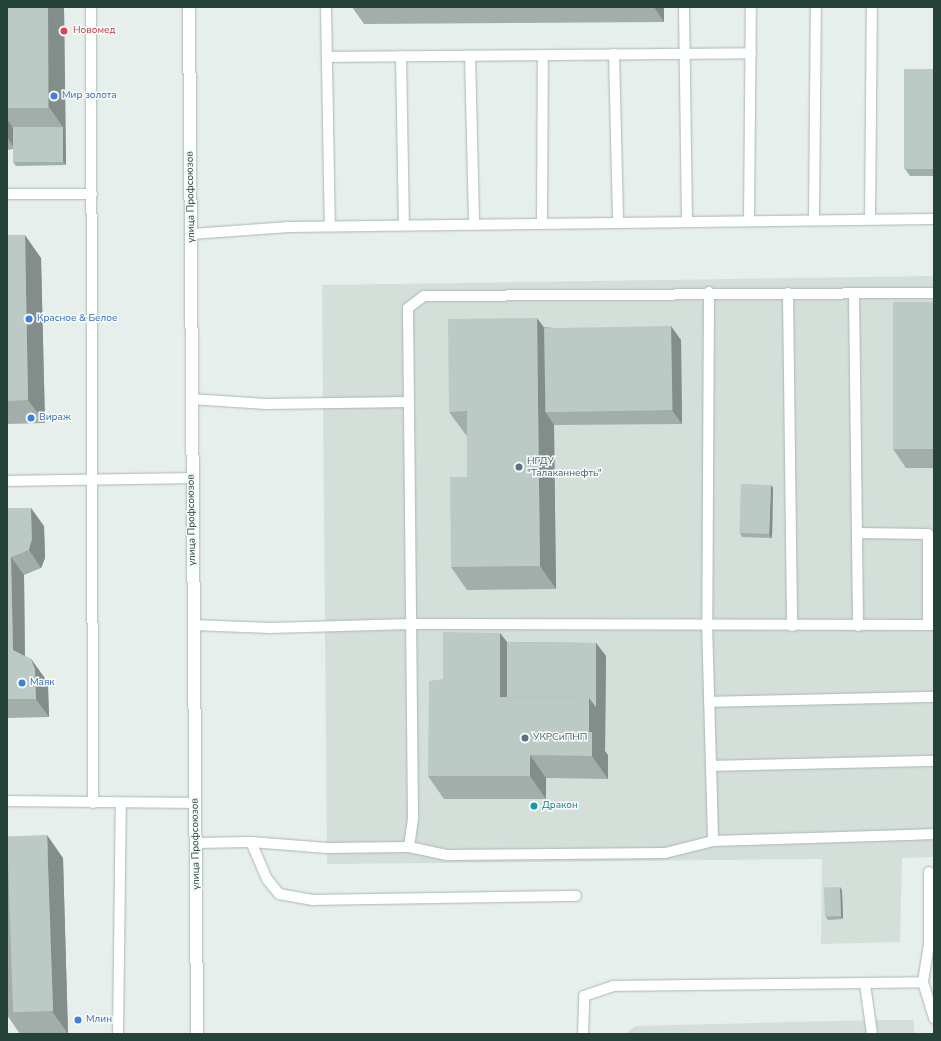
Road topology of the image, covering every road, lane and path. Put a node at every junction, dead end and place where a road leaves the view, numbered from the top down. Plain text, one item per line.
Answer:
1 (91, 7) edge
2 (189, 7) edge
3 (326, 7) edge
4 (684, 7) edge
5 (751, 7) edge
6 (816, 7) edge
7 (872, 7) edge
8 (684, 53) junction
9 (751, 53) junction
10 (614, 54) junction
11 (543, 55) junction
12 (401, 56) junction
13 (470, 56) junction
14 (327, 57) junction
15 (7, 194) edge
16 (92, 194) junction
17 (814, 219) junction
18 (870, 219) junction
19 (934, 219) edge
20 (749, 220) junction
21 (687, 221) junction
22 (618, 222) junction
23 (542, 223) junction
24 (474, 224) junction
25 (404, 225) junction
26 (330, 226) junction
27 (192, 234) junction
28 (709, 292) junction
29 (788, 293) junction
30 (854, 293) junction
31 (934, 293) edge
32 (191, 399) junction
33 (407, 402) junction
34 (192, 478) junction
35 (7, 481) edge
36 (93, 481) junction
37 (857, 533) junction
38 (707, 623) junction
39 (193, 624) junction
40 (411, 624) junction
41 (931, 625) edge
42 (792, 626) junction
43 (858, 626) junction
44 (934, 697) edge
45 (709, 702) junction
46 (934, 761) edge
47 (712, 766) junction
48 (7, 801) edge
49 (93, 803) junction
50 (195, 803) junction
51 (121, 804) junction
52 (934, 834) edge
53 (713, 841) junction
54 (251, 842) junction
55 (196, 843) junction
56 (409, 847) junction
57 (929, 872) dead end
58 (576, 896) dead end
59 (923, 982) junction
60 (865, 984) junction
61 (934, 1018) edge
62 (118, 1034) edge
63 (197, 1034) edge
64 (583, 1034) edge
65 (872, 1034) edge

1 - 16 lane
2 - 27 main road, улица Профсоюзов
3 - 14 lane
4 - 8 lane
5 - 9 lane
6 - 17 lane
7 - 18 lane
8 - 9 lane
8 - 10 lane
8 - 21 lane
9 - 20 lane
10 - 11 lane
10 - 22 lane
11 - 13 lane
11 - 23 lane
12 - 13 lane
12 - 14 lane
12 - 25 lane
13 - 24 lane
14 - 26 lane
15 - 16 lane
16 - 36 lane
17 - 18 lane
17 - 20 lane
18 - 19 lane
20 - 21 lane
21 - 22 lane
22 - 23 lane
23 - 24 lane
24 - 25 lane
25 - 26 lane
26 - 27 lane
27 - 32 main road, улица Профсоюзов
28 - 29 lane
28 - 33 lane
28 - 38 lane
29 - 30 lane
29 - 42 lane
30 - 31 lane
30 - 37 lane
32 - 33 lane
32 - 34 main road, улица Профсоюзов
33 - 40 lane
34 - 36 lane
34 - 39 main road, улица Профсоюзов
35 - 36 lane
36 - 49 lane
37 - 41 lane
37 - 43 lane
38 - 40 lane
38 - 42 lane
38 - 45 lane
39 - 40 lane
39 - 50 main road, улица Профсоюзов
40 - 56 lane
41 - 43 lane
42 - 43 lane
44 - 45 lane
45 - 47 lane
46 - 47 lane
47 - 53 lane
48 - 49 lane
49 - 51 lane
50 - 51 lane
50 - 55 main road, улица Профсоюзов
51 - 62 lane
52 - 53 lane
53 - 56 lane
54 - 55 lane
54 - 56 lane
54 - 58 lane
55 - 63 main road, улица Профсоюзов
57 - 59 lane
59 - 60 lane
59 - 61 lane
60 - 64 lane
60 - 65 lane

